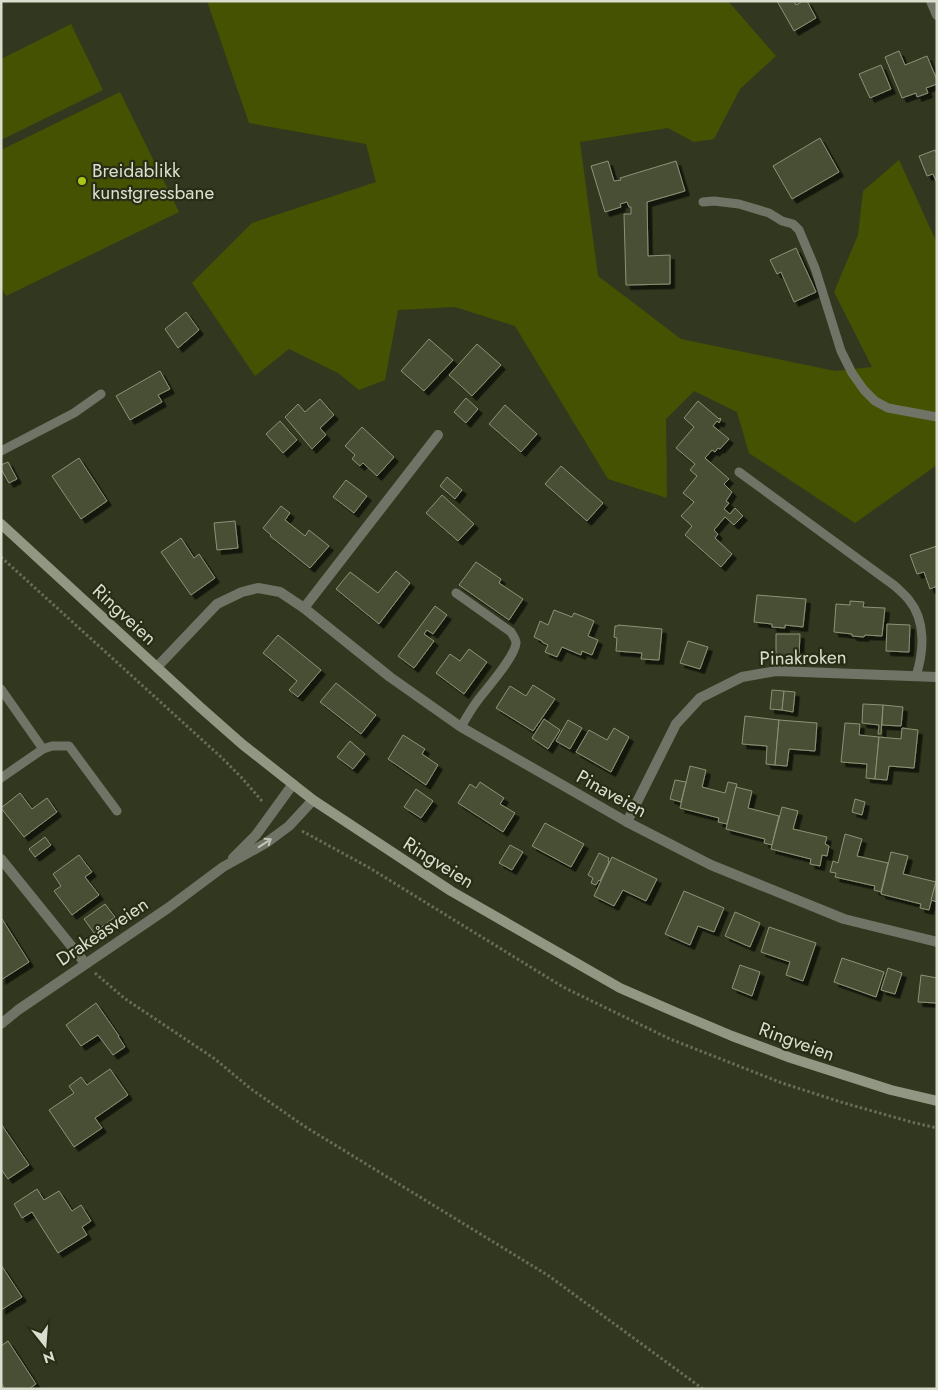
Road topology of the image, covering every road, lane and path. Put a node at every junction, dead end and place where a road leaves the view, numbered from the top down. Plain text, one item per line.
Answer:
1 (931, 1) edge
2 (937, 15) edge
3 (704, 202) dead end
4 (101, 394) dead end
5 (937, 417) edge
6 (438, 435) dead end
7 (1, 451) edge
8 (739, 472) dead end
9 (1, 524) edge
10 (1, 557) edge
11 (456, 593) dead end
12 (304, 608) junction
13 (157, 667) junction
14 (916, 676) junction
15 (937, 677) edge
16 (1, 689) edge
17 (461, 727) junction
18 (43, 749) junction
19 (1, 778) edge
20 (293, 784) junction
21 (313, 800) junction
22 (263, 802) dead end
23 (117, 811) dead end
24 (627, 822) junction
25 (1, 860) edge
26 (223, 867) junction
27 (937, 942) edge
28 (85, 963) junction
29 (1, 1024) edge
30 (937, 1101) edge
31 (702, 1389) edge

1 - 2 street
3 - 5 lane
4 - 7 lane
6 - 12 street
8 - 14 lane
9 - 13 main road, Ringveien
10 - 22 path
11 - 17 lane
12 - 13 street, Pinaveien
12 - 17 street, Pinaveien
13 - 20 main road, Ringveien
14 - 15 street, Pinakroken
14 - 24 street, Pinakroken
16 - 18 lane
17 - 24 street, Pinaveien
18 - 19 lane
18 - 23 lane
20 - 21 main road, Ringveien
20 - 26 street, Drakeåsveien
26 -> 21 street, Drakeåsveien
21 - 30 main road, Ringveien
24 - 27 street, Pinaveien
25 - 28 street
26 - 28 street, Drakeåsveien
28 - 29 street, Drakeåsveien
28 - 31 path

